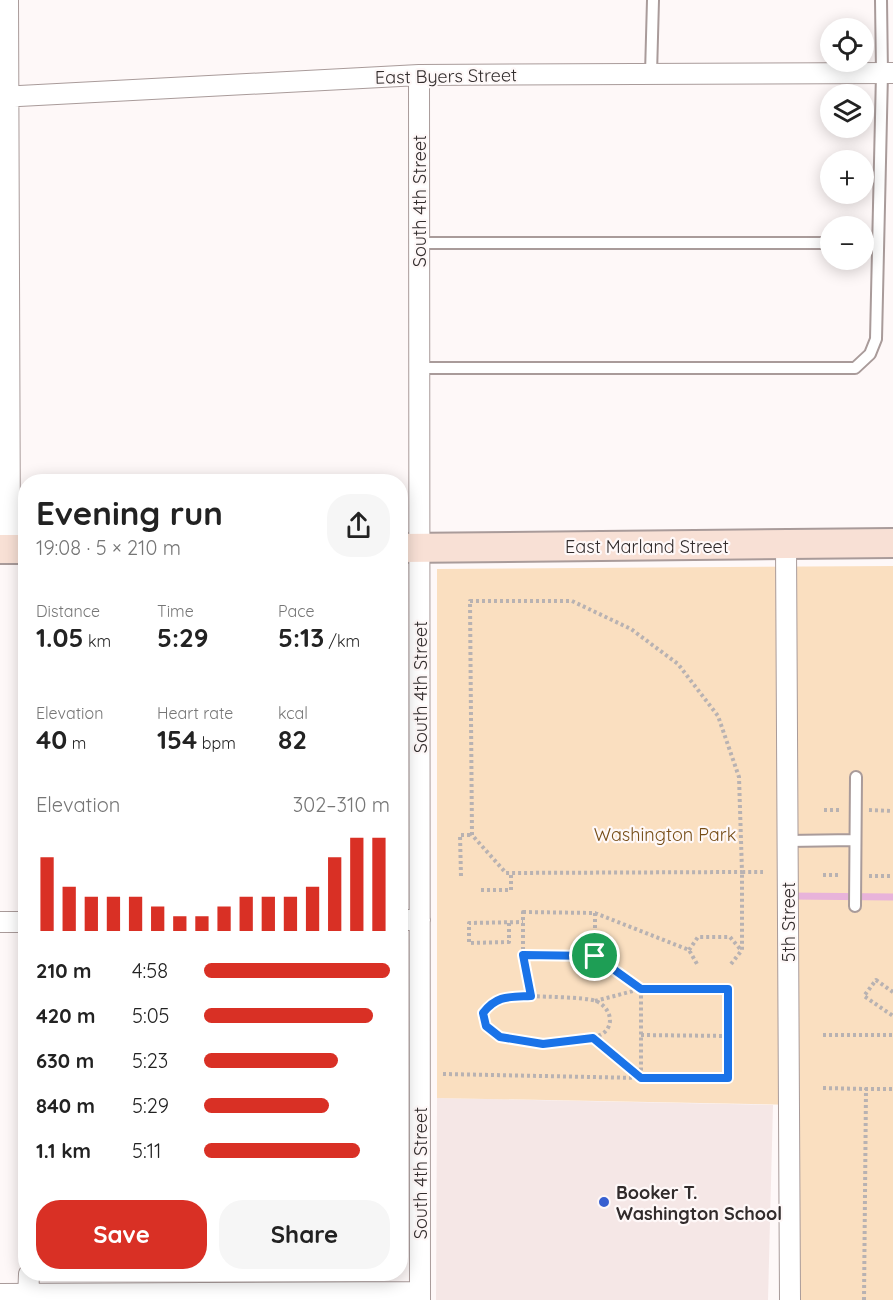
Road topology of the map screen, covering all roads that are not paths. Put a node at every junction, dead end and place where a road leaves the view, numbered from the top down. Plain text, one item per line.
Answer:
1 (8, 0) edge
2 (653, 0) edge
3 (881, 0) edge
4 (887, 73) edge
5 (651, 74) junction
6 (419, 75) junction
7 (4, 97) edge
8 (419, 243) junction
9 (820, 243) edge
10 (874, 243) edge
11 (878, 243) junction
12 (420, 368) junction
13 (5, 404) edge
14 (893, 543) edge
15 (786, 545) junction
16 (410, 548) edge
17 (12, 549) edge
18 (856, 777) dead end
19 (855, 840) junction
20 (788, 841) junction
21 (855, 906) dead end
22 (410, 920) edge
23 (0, 922) edge
24 (18, 922) edge
25 (29, 1281) edge
26 (0, 1294) edge
27 (420, 1296) edge
28 (28, 1297) edge
29 (790, 1300) edge

1 - 7 street
2 - 5 lane
3 - 4 lane
4 - 5 street, East Byers Street
4 - 11 lane
5 - 6 street, East Byers Street
6 - 7 street, East Byers Street
6 - 8 street, South 4th Street
7 - 13 street
8 - 9 lane
8 - 12 street, South 4th Street
10 - 11 lane
11 - 12 lane
12 - 16 street, South 4th Street
13 - 17 street
14 - 15 street, East Marland Street
15 - 16 street, East Marland Street
15 - 20 street, 5th Street
16 - 22 street, South 4th Street
18 - 19 lane
19 - 20 lane
19 - 21 lane
20 - 29 street, 5th Street
22 - 27 street, South 4th Street
23 - 24 street
25 - 28 street
26 - 28 street
27 - 28 street

